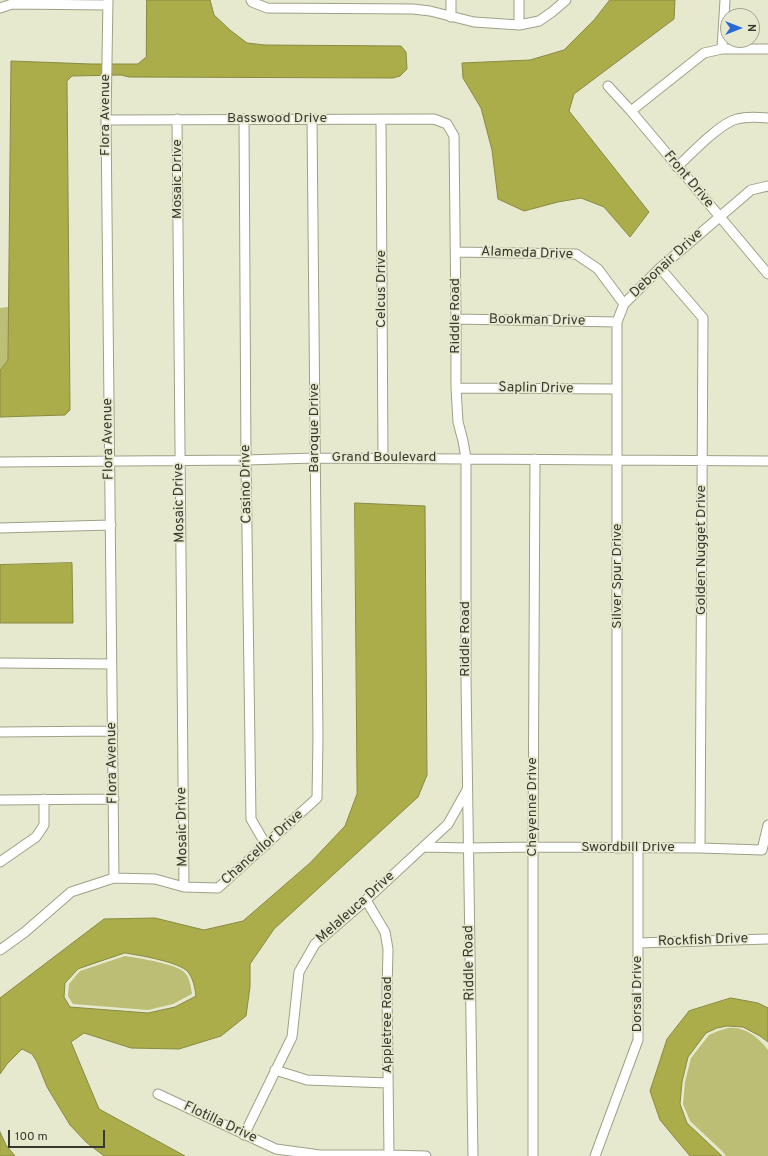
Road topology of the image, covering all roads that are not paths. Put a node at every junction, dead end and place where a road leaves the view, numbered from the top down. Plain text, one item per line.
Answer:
1 (451, 0) edge
2 (519, 0) edge
3 (566, 0) edge
4 (725, 0) edge
5 (252, 1) edge
6 (107, 3) edge
7 (314, 4) edge
8 (382, 4) edge
9 (0, 8) edge
10 (451, 17) junction
11 (519, 25) junction
12 (722, 49) junction
13 (768, 50) edge
14 (608, 86) dead end
15 (631, 111) junction
16 (768, 118) edge
17 (177, 119) junction
18 (244, 119) junction
19 (106, 120) junction
20 (312, 120) junction
21 (381, 120) junction
22 (447, 124) joint
23 (677, 167) junction
24 (768, 186) edge
25 (719, 216) junction
26 (456, 252) junction
27 (660, 268) junction
28 (767, 270) edge
29 (624, 304) junction
30 (456, 319) junction
31 (617, 322) junction
32 (456, 388) junction
33 (617, 389) junction
34 (315, 458) junction
35 (382, 458) junction
36 (466, 458) junction
37 (535, 459) junction
38 (109, 460) junction
39 (180, 460) junction
40 (246, 460) junction
41 (618, 461) junction
42 (702, 461) junction
43 (768, 461) edge
44 (0, 462) edge
45 (110, 525) junction
46 (0, 528) edge
47 (0, 664) edge
48 (111, 664) junction
49 (113, 731) junction
50 (0, 732) edge
51 (318, 737) joint
52 (468, 789) junction
53 (44, 799) junction
54 (114, 799) junction
55 (0, 800) edge
56 (768, 825) edge
57 (266, 845) junction
58 (423, 847) junction
59 (533, 847) junction
60 (468, 848) junction
61 (617, 848) junction
62 (638, 848) junction
63 (700, 848) junction
64 (0, 862) edge
65 (114, 878) junction
66 (184, 887) junction
67 (366, 900) junction
68 (768, 939) edge
69 (638, 943) junction
70 (0, 950) edge
71 (276, 1070) junction
72 (388, 1082) junction
73 (158, 1094) dead end
74 (244, 1135) junction
75 (389, 1155) junction
76 (426, 1156) edge
77 (473, 1156) edge
78 (533, 1156) edge
79 (595, 1156) edge

1 - 10 street
2 - 11 street
3 - 11 street
4 - 12 street
5 - 7 street
6 - 9 street
6 - 19 street, Flora Avenue
7 - 8 street
8 - 10 street
10 - 11 street
12 - 13 street
12 - 15 street
14 - 15 street, Front Drive
15 - 23 street, Front Drive
16 - 23 street
17 - 18 street, Basswood Drive
17 - 19 street, Basswood Drive
17 - 39 street, Mosaic Drive
18 - 20 street, Basswood Drive
18 - 40 street, Casino Drive
19 - 38 street, Flora Avenue
20 - 21 street, Basswood Drive
20 - 34 street, Baroque Drive
21 - 22 street, Basswood Drive
21 - 35 street, Celcus Drive
22 - 26 street, Riddle Road
23 - 25 street, Front Drive
24 - 25 street, Debonair Drive
25 - 27 street, Debonair Drive
25 - 28 street, Front Drive
26 - 29 street, Alameda Drive
26 - 30 street, Riddle Road
27 - 29 street, Debonair Drive
27 - 42 street, Golden Nugget Drive
29 - 31 street, Silver Spur Drive
30 - 31 street, Bookman Drive
30 - 32 street, Riddle Road
31 - 33 street, Silver Spur Drive
32 - 33 street, Saplin Drive
32 - 36 street, Riddle Road
33 - 41 street, Silver Spur Drive
34 - 35 street, Grand Boulevard
34 - 40 street, Grand Boulevard
34 - 51 street, Baroque Drive
35 - 36 street, Grand Boulevard
36 - 37 street, Grand Boulevard
36 - 52 street, Riddle Road
37 - 41 street, Grand Boulevard
37 - 59 street, Cheyenne Drive
38 - 39 street, Grand Boulevard
38 - 44 street, Grand Boulevard
38 - 45 street, Flora Avenue
39 - 40 street, Grand Boulevard
39 - 66 street, Mosaic Drive
40 - 57 street, Casino Drive
41 - 42 street, Grand Boulevard
41 - 61 street, Silver Spur Drive
42 - 43 street, Grand Boulevard
42 - 63 street, Golden Nugget Drive
45 - 46 street
45 - 48 street, Flora Avenue
47 - 48 street
48 - 49 street, Flora Avenue
49 - 50 street
49 - 54 street, Flora Avenue
51 - 57 street, Chancellor Drive
52 - 58 street, Melaleuca Drive
52 - 60 street, Riddle Road
53 - 54 street
53 - 55 street
53 - 64 street
54 - 65 street, Flora Avenue
56 - 63 street, Swordbill Drive
57 - 66 street, Chancellor Drive
58 - 60 street, Swordbill Drive
58 - 67 street, Melaleuca Drive
59 - 60 street, Swordbill Drive
59 - 61 street, Swordbill Drive
59 - 78 street, Cheyenne Drive
60 - 77 street, Riddle Road
61 - 62 street, Swordbill Drive
62 - 63 street, Swordbill Drive
62 - 69 street, Dorsal Drive
65 - 66 street, Chancellor Drive
65 - 70 street, Chancellor Drive
67 - 71 street, Melaleuca Drive
67 - 72 street, Appletree Road
68 - 69 street, Rockfish Drive
69 - 79 street, Dorsal Drive
71 - 72 street
71 - 74 street, Melaleuca Drive
72 - 75 street, Appletree Road
73 - 74 street, Flotilla Drive
74 - 75 street, Flotilla Drive
75 - 76 street, Flotilla Drive

